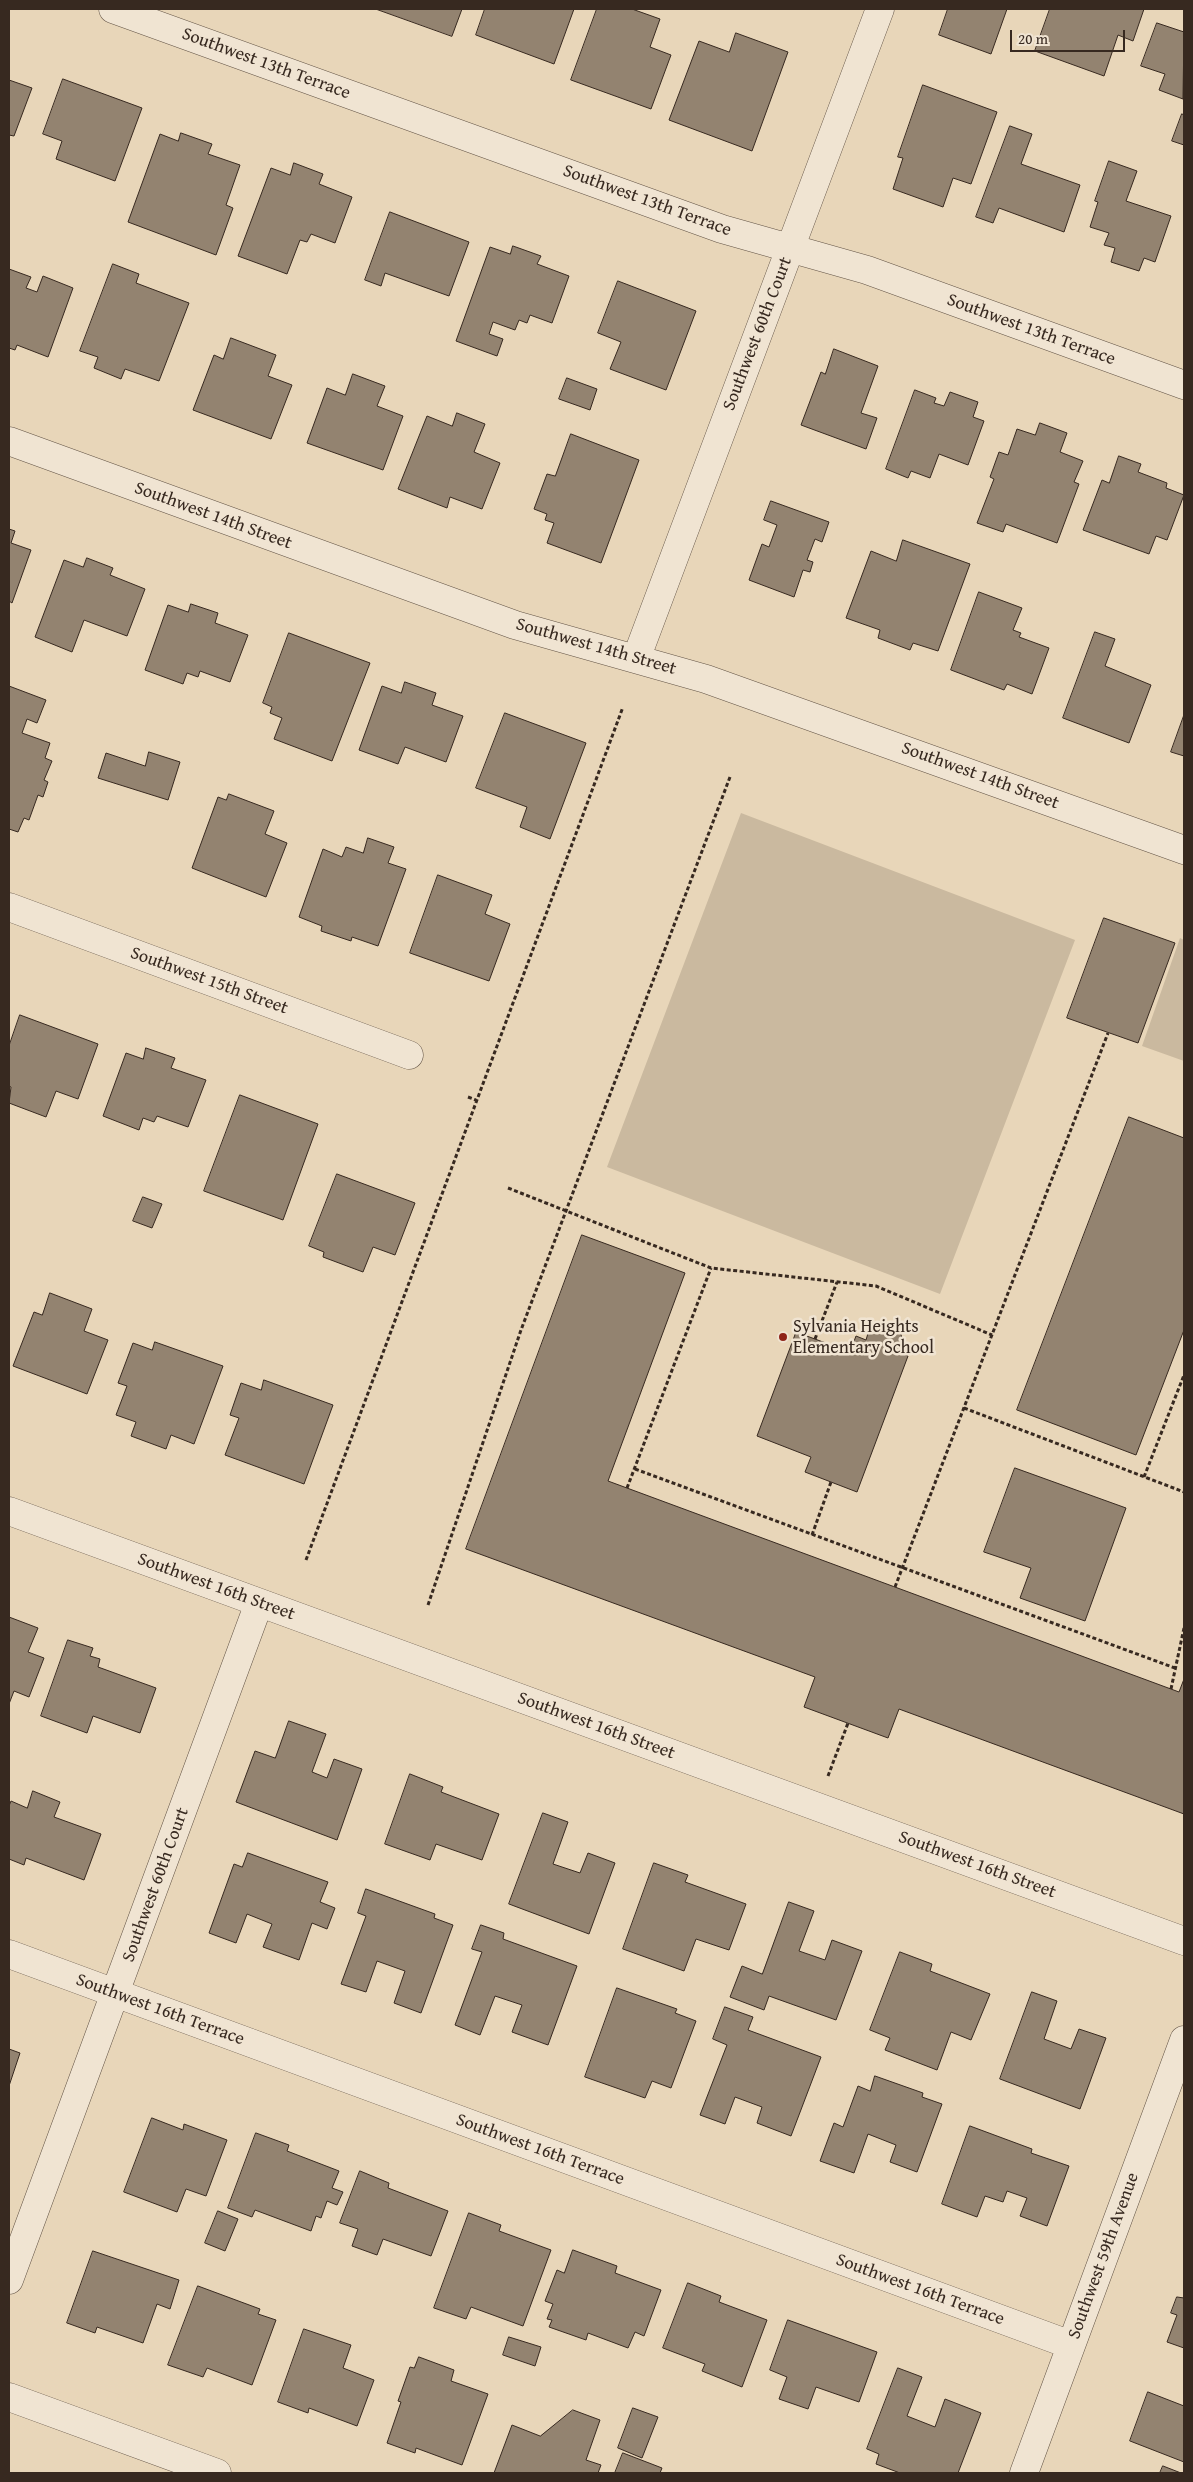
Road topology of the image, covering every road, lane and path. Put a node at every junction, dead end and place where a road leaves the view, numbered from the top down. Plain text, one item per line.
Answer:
1 (113, 9) edge
2 (880, 9) edge
3 (790, 249) junction
4 (1184, 385) edge
5 (9, 441) edge
6 (636, 659) junction
7 (623, 707) dead end
8 (730, 776) dead end
9 (1184, 850) edge
10 (9, 907) edge
11 (1108, 1032) dead end
12 (409, 1055) dead end
13 (468, 1097) dead end
14 (476, 1100) junction
15 (508, 1188) dead end
16 (568, 1211) junction
17 (711, 1268) junction
18 (838, 1282) junction
19 (992, 1335) junction
20 (815, 1339) dead end
21 (1184, 1375) edge
22 (964, 1408) junction
23 (635, 1469) junction
24 (1144, 1477) junction
25 (831, 1482) dead end
26 (627, 1488) dead end
27 (1184, 1492) edge
28 (9, 1511) edge
29 (812, 1535) junction
30 (306, 1560) dead end
31 (902, 1568) junction
32 (895, 1587) dead end
33 (259, 1602) junction
34 (428, 1605) dead end
35 (1184, 1628) edge
36 (1175, 1668) junction
37 (1171, 1689) dead end
38 (848, 1723) dead end
39 (827, 1778) dead end
40 (1184, 1941) edge
41 (9, 1954) edge
42 (116, 1993) junction
43 (1184, 2040) edge
44 (9, 2280) edge
45 (1071, 2345) junction
46 (9, 2397) edge
47 (217, 2473) edge
48 (1024, 2473) edge

1 - 3 street, Southwest 13th Terrace
2 - 3 street, Southwest 60th Court
3 - 4 street, Southwest 13th Terrace
3 - 6 street, Southwest 60th Court
5 - 6 street, Southwest 14th Street
6 - 9 street, Southwest 14th Street
7 - 14 path
8 - 16 path
10 - 12 street, Southwest 15th Street
11 - 19 path
13 - 14 path
14 - 30 path
15 - 16 path
16 - 17 path
16 - 34 path
17 - 18 path
17 - 23 path
18 - 19 path
18 - 20 path
19 - 22 path
21 - 24 path
22 - 24 path
22 - 31 path
23 - 26 path
23 - 29 path
24 - 27 path
25 - 29 path
28 - 33 street, Southwest 16th Street
29 - 31 path
31 - 32 path
31 - 36 path
33 - 40 street, Southwest 16th Street
33 - 42 street, Southwest 60th Court
35 - 36 path
36 - 37 path
38 - 39 path
41 - 42 street, Southwest 16th Terrace
42 - 44 street, Southwest 60th Court
42 - 45 street, Southwest 16th Terrace
43 - 45 street, Southwest 59th Avenue
45 - 48 street, Southwest 59th Avenue
46 - 47 street

